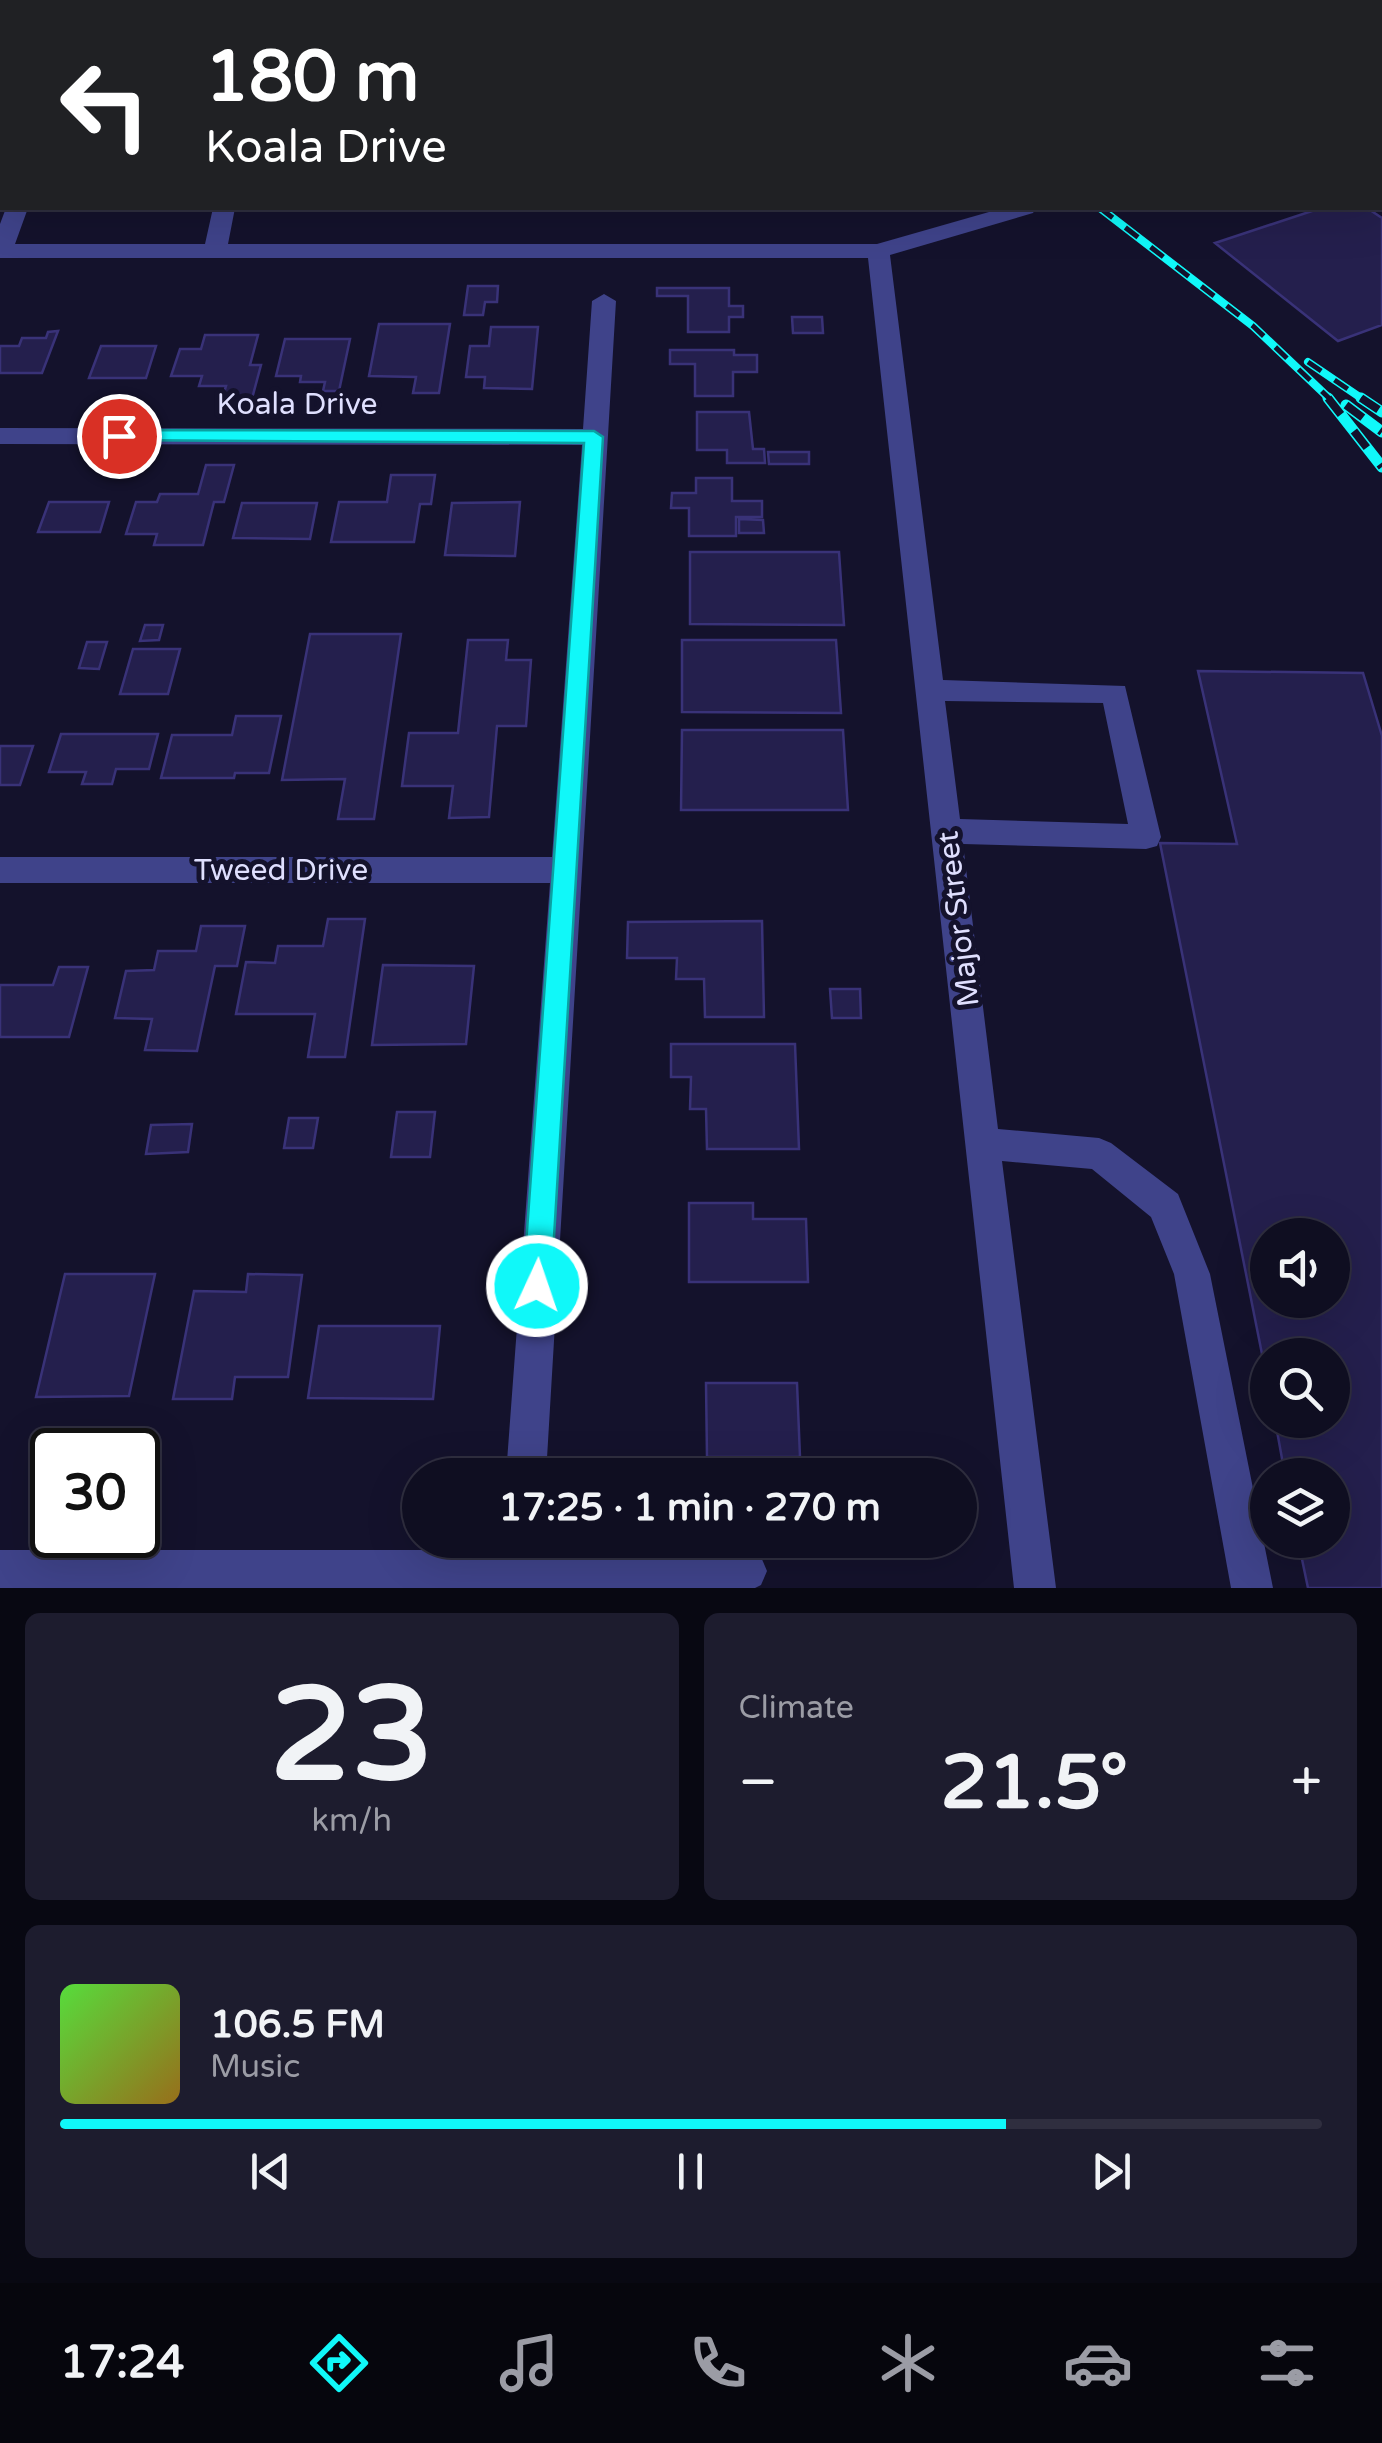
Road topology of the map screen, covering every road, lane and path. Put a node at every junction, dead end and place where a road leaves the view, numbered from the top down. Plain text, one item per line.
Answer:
1 (16, 210) edge
2 (224, 210) edge
3 (1018, 210) edge
4 (1, 251) edge
5 (215, 251) junction
6 (878, 251) junction
7 (604, 301) dead end
8 (0, 436) edge
9 (594, 437) junction
10 (931, 690) junction
11 (947, 831) junction
12 (0, 870) edge
13 (563, 870) junction
14 (984, 1143) junction
15 (527, 1458) edge
16 (520, 1566) edge
17 (0, 1570) edge
18 (747, 1571) dead end
19 (1035, 1588) edge
20 (1252, 1588) edge

1 - 4 street
2 - 5 street
3 - 6 street
4 - 5 street
5 - 6 street
6 - 10 street, Major Street
7 - 9 street
8 - 9 street, Koala Drive
9 - 13 street
10 - 11 street, Major Street
10 - 11 street
11 - 14 street, Major Street
12 - 13 street, Tweed Drive
13 - 15 street
14 - 19 street, Major Street
14 - 20 street
16 - 17 street
16 - 18 street

